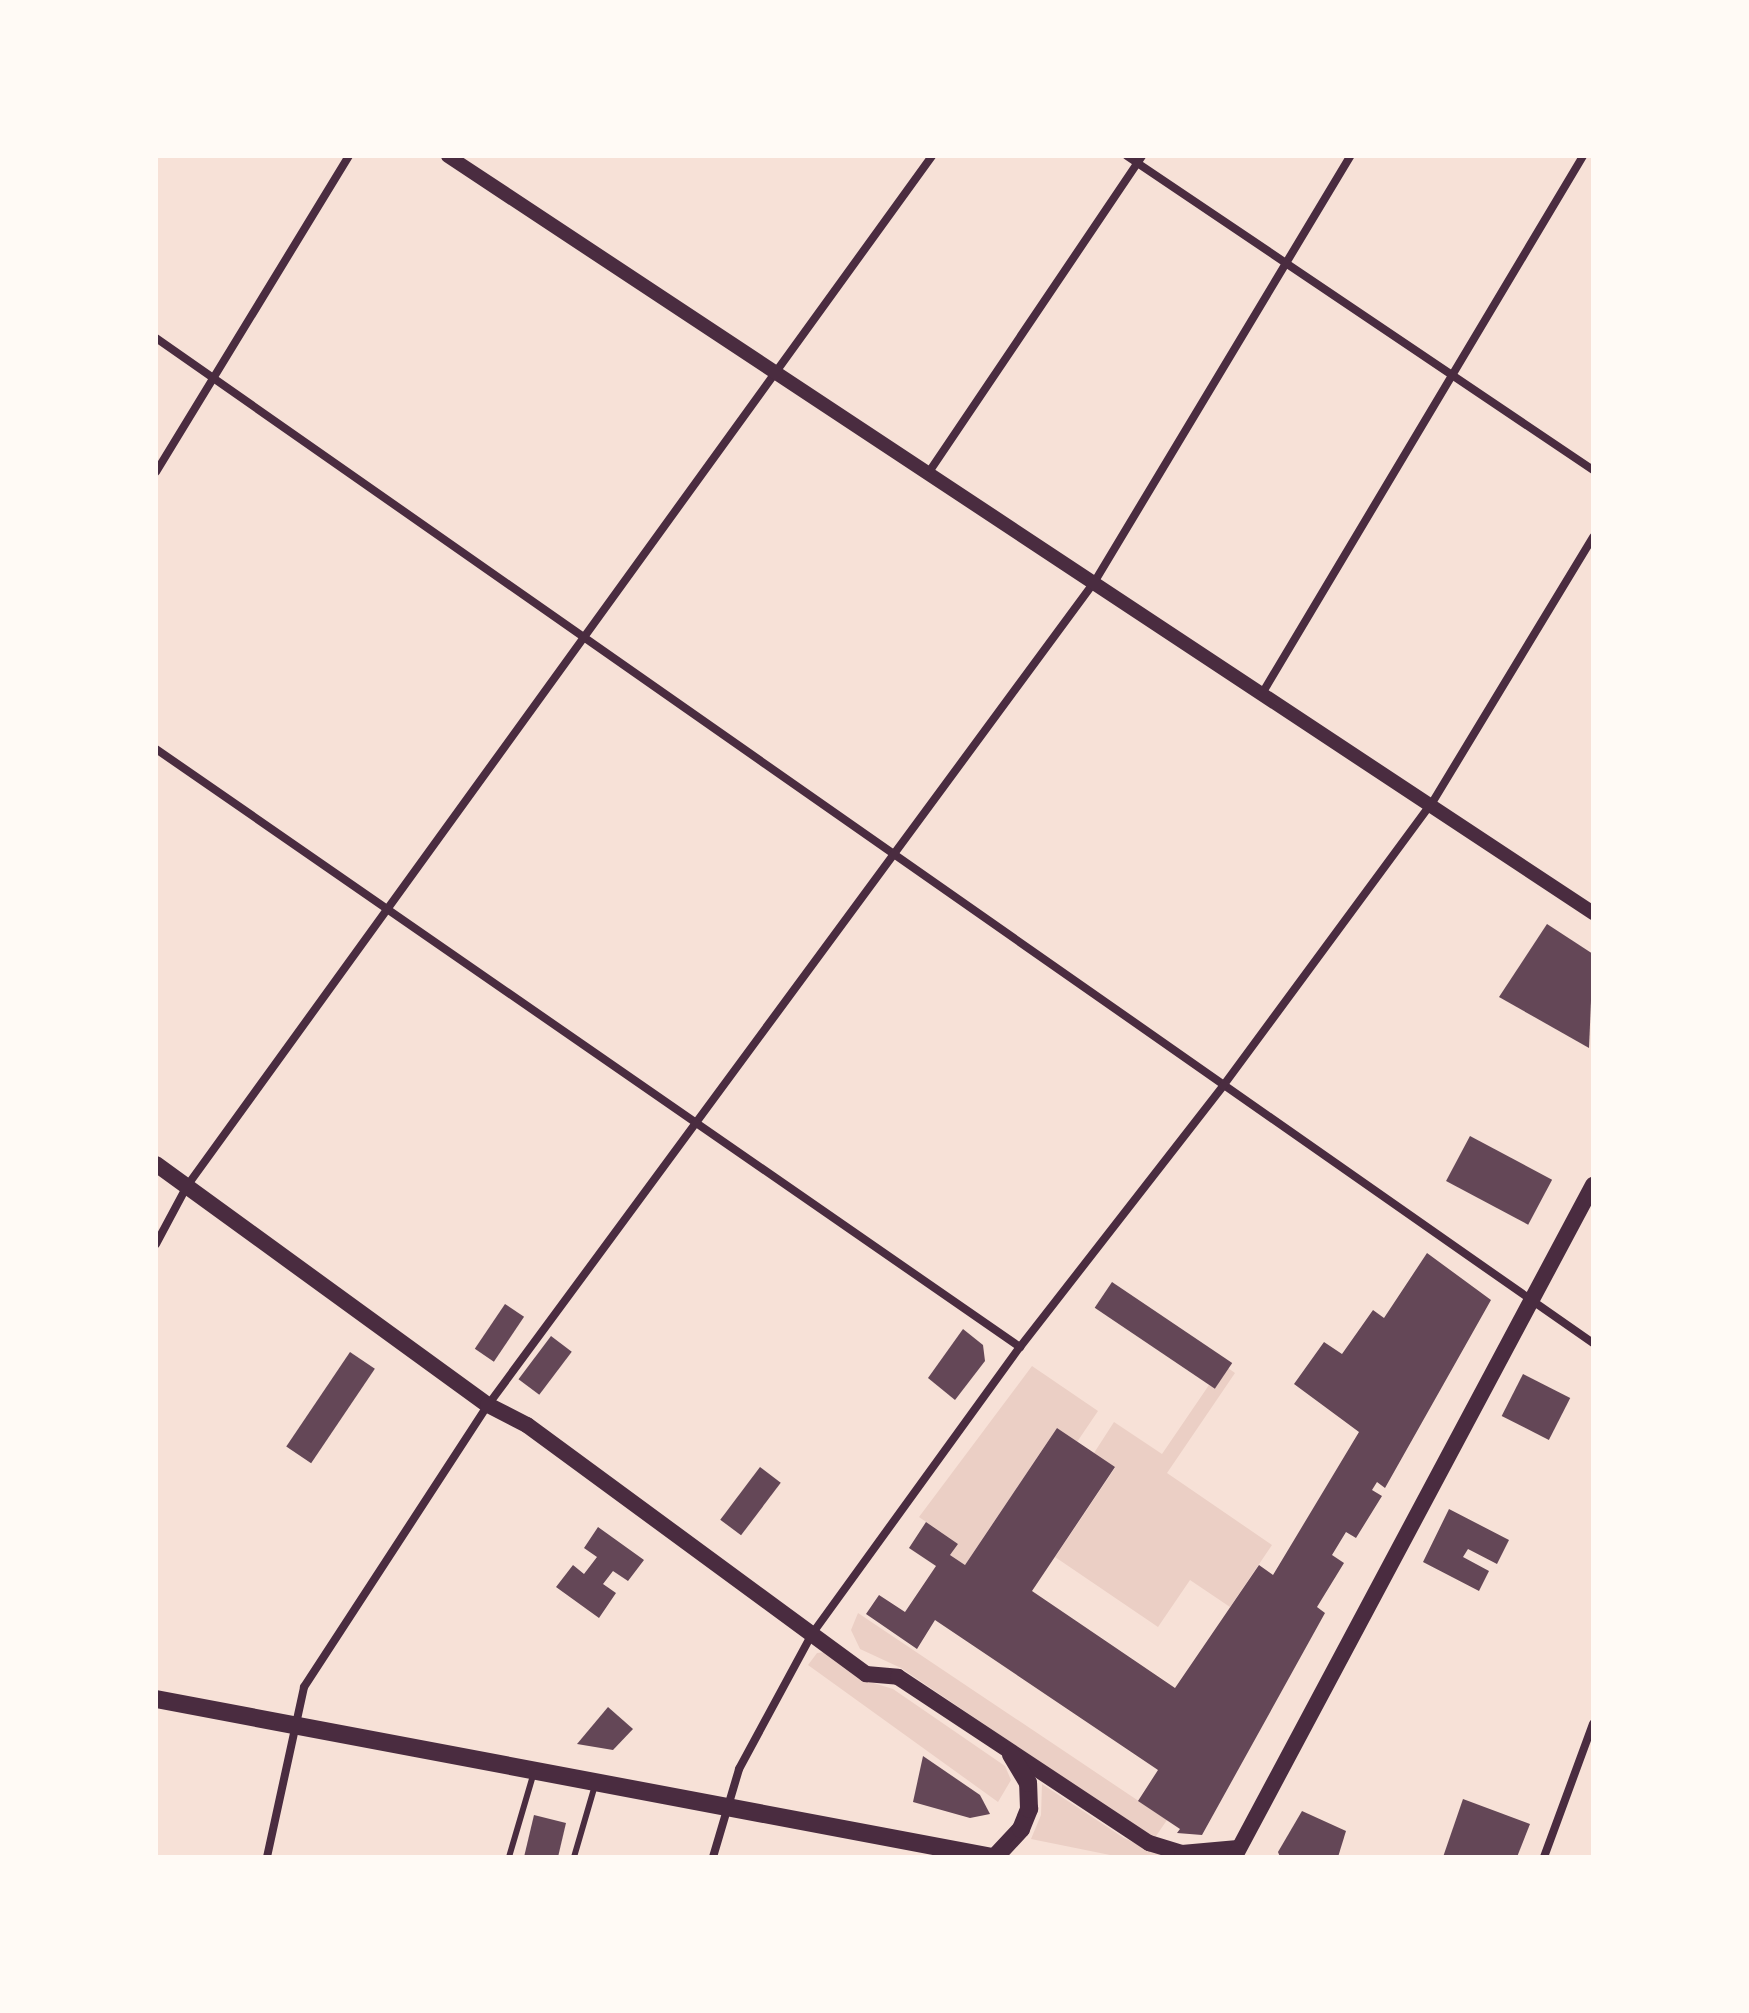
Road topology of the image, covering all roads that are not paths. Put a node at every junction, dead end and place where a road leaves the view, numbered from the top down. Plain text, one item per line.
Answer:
1 (349, 156) edge
2 (448, 156) edge
3 (932, 156) edge
4 (1127, 156) edge
5 (1350, 156) edge
6 (1583, 156) edge
7 (1140, 160) edge
8 (1286, 263) junction
9 (156, 338) edge
10 (779, 373) junction
11 (1451, 377) junction
12 (214, 379) junction
13 (1593, 470) edge
14 (156, 472) edge
15 (929, 472) junction
16 (1593, 537) edge
17 (1095, 581) junction
18 (585, 634) junction
19 (1263, 692) junction
20 (156, 749) edge
21 (1432, 803) junction
22 (896, 855) junction
23 (386, 908) junction
24 (1593, 913) edge
25 (1223, 1086) junction
26 (698, 1124) junction
27 (156, 1164) edge
28 (1593, 1185) edge
29 (187, 1186) junction
30 (156, 1244) edge
31 (1532, 1299) junction
32 (1593, 1343) edge
33 (1020, 1347) junction
34 (488, 1405) junction
35 (812, 1634) junction
36 (156, 1699) edge
37 (292, 1724) junction
38 (1593, 1724) edge
39 (1011, 1755) junction
40 (534, 1771) junction
41 (595, 1785) junction
42 (724, 1809) junction
43 (1236, 1853) edge
44 (267, 1857) edge
45 (509, 1857) edge
46 (574, 1857) edge
47 (713, 1857) edge
48 (993, 1857) edge
49 (1544, 1857) edge

1 - 12 street
2 - 10 street
3 - 10 street
4 - 7 street
5 - 8 street
6 - 11 street
7 - 8 street
7 - 15 street
8 - 11 street
8 - 17 street
9 - 12 street
10 - 15 street
10 - 18 street
11 - 13 street
11 - 19 street
12 - 14 street
12 - 18 street
15 - 17 street
16 - 21 street
17 - 19 street
17 - 22 street
18 - 22 street
18 - 23 street
19 - 21 street
20 - 23 street
21 - 24 street
21 - 25 street
22 - 25 street
22 - 26 street
23 - 26 street
23 - 29 street
25 - 31 street
25 - 33 street
26 - 33 street
26 - 34 street
27 - 29 main road
28 - 31 main road
29 - 30 street
29 - 34 main road
31 - 32 street
31 - 43 main road
33 - 35 street
34 - 35 main road
34 - 37 street
35 - 39 main road
35 - 42 street
36 - 37 main road
37 - 40 main road
37 - 44 street
38 - 49 street
39 - 43 main road
39 - 48 main road
40 - 41 main road
40 - 45 lane
41 - 42 main road
41 - 46 lane
42 - 47 street
42 - 48 main road

